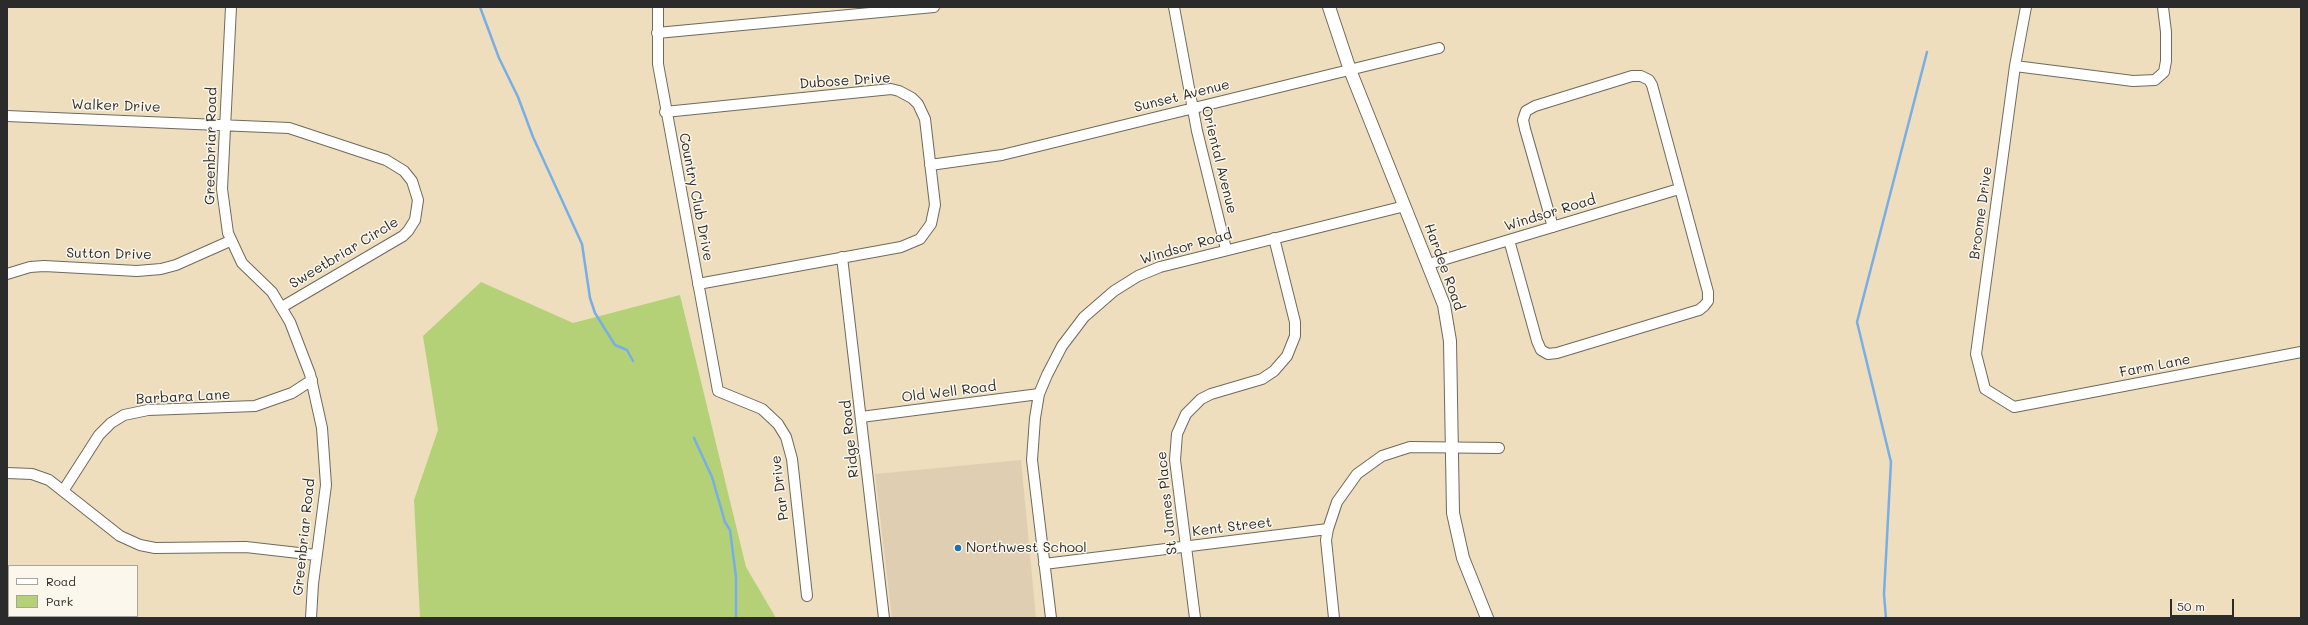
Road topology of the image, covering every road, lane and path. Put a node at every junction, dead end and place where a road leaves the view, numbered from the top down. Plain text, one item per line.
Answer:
1 (231, 7) edge
2 (658, 7) edge
3 (934, 7) edge
4 (1174, 7) edge
5 (1329, 7) edge
6 (2026, 7) edge
7 (2163, 7) edge
8 (854, 11) edge
9 (657, 33) junction
10 (1439, 48) dead end
11 (2015, 66) junction
12 (1350, 70) junction
13 (1192, 108) junction
14 (665, 112) junction
15 (7, 116) edge
16 (224, 126) junction
17 (930, 165) junction
18 (1679, 189) junction
19 (1405, 206) junction
20 (1552, 227) junction
21 (1274, 238) junction
22 (1509, 240) junction
23 (230, 241) junction
24 (1226, 249) junction
25 (842, 258) junction
26 (1429, 264) junction
27 (7, 274) edge
28 (698, 284) junction
29 (282, 307) junction
30 (2301, 352) edge
31 (312, 380) junction
32 (718, 391) joint
33 (1039, 394) junction
34 (2014, 407) joint
35 (861, 417) junction
36 (1453, 448) junction
37 (1500, 448) dead end
38 (7, 474) edge
39 (63, 491) junction
40 (1328, 529) junction
41 (1186, 547) junction
42 (316, 555) junction
43 (1044, 564) junction
44 (808, 596) dead end
45 (310, 618) edge
46 (884, 618) edge
47 (1051, 618) edge
48 (1195, 618) edge
49 (1334, 618) edge
50 (1487, 618) edge

1 - 16 street, Greenbriar Road
2 - 9 street, Country Club Drive
3 - 8 street
4 - 13 street, Oriental Avenue
5 - 12 street, Hardee Road
6 - 11 street, Broome Drive
7 - 11 street
8 - 9 street
9 - 14 street, Country Club Drive
10 - 12 street, Sunset Avenue
11 - 34 street, Broome Drive
12 - 13 street, Sunset Avenue
12 - 19 street, Hardee Road
13 - 17 street, Sunset Avenue
13 - 24 street, Oriental Avenue
14 - 17 street, Dubose Drive
14 - 28 street, Country Club Drive
15 - 16 street, Walker Drive
16 - 23 street, Greenbriar Road
16 - 29 street, Sweetbriar Circle
17 - 25 street, Dubose Drive
18 - 20 street, Windsor Road
18 - 20 street
18 - 22 street
19 - 21 street, Windsor Road
19 - 26 street, Hardee Road
20 - 22 street, Windsor Road
21 - 24 street, Windsor Road
21 - 41 street, St James Place
22 - 26 street, Windsor Road
23 - 27 street, Sutton Drive
23 - 29 street, Greenbriar Road
24 - 33 street, Windsor Road
25 - 28 street, Dubose Drive
25 - 35 street, Ridge Road
26 - 36 street, Hardee Road
28 - 32 street, Country Club Drive
29 - 31 street, Greenbriar Road
30 - 34 street, Farm Lane
31 - 39 street, Barbara Lane
31 - 42 street, Greenbriar Road
32 - 44 street, Par Drive
33 - 35 street, Old Well Road
33 - 43 street, Windsor Road
35 - 46 street, Ridge Road
36 - 37 street
36 - 40 street
36 - 50 street, Hardee Road
38 - 39 street
39 - 42 street
40 - 41 street, Kent Street
40 - 49 street
41 - 43 street, Kent Street
41 - 48 street, St James Place
42 - 45 street, Greenbriar Road
43 - 47 street, Windsor Road

